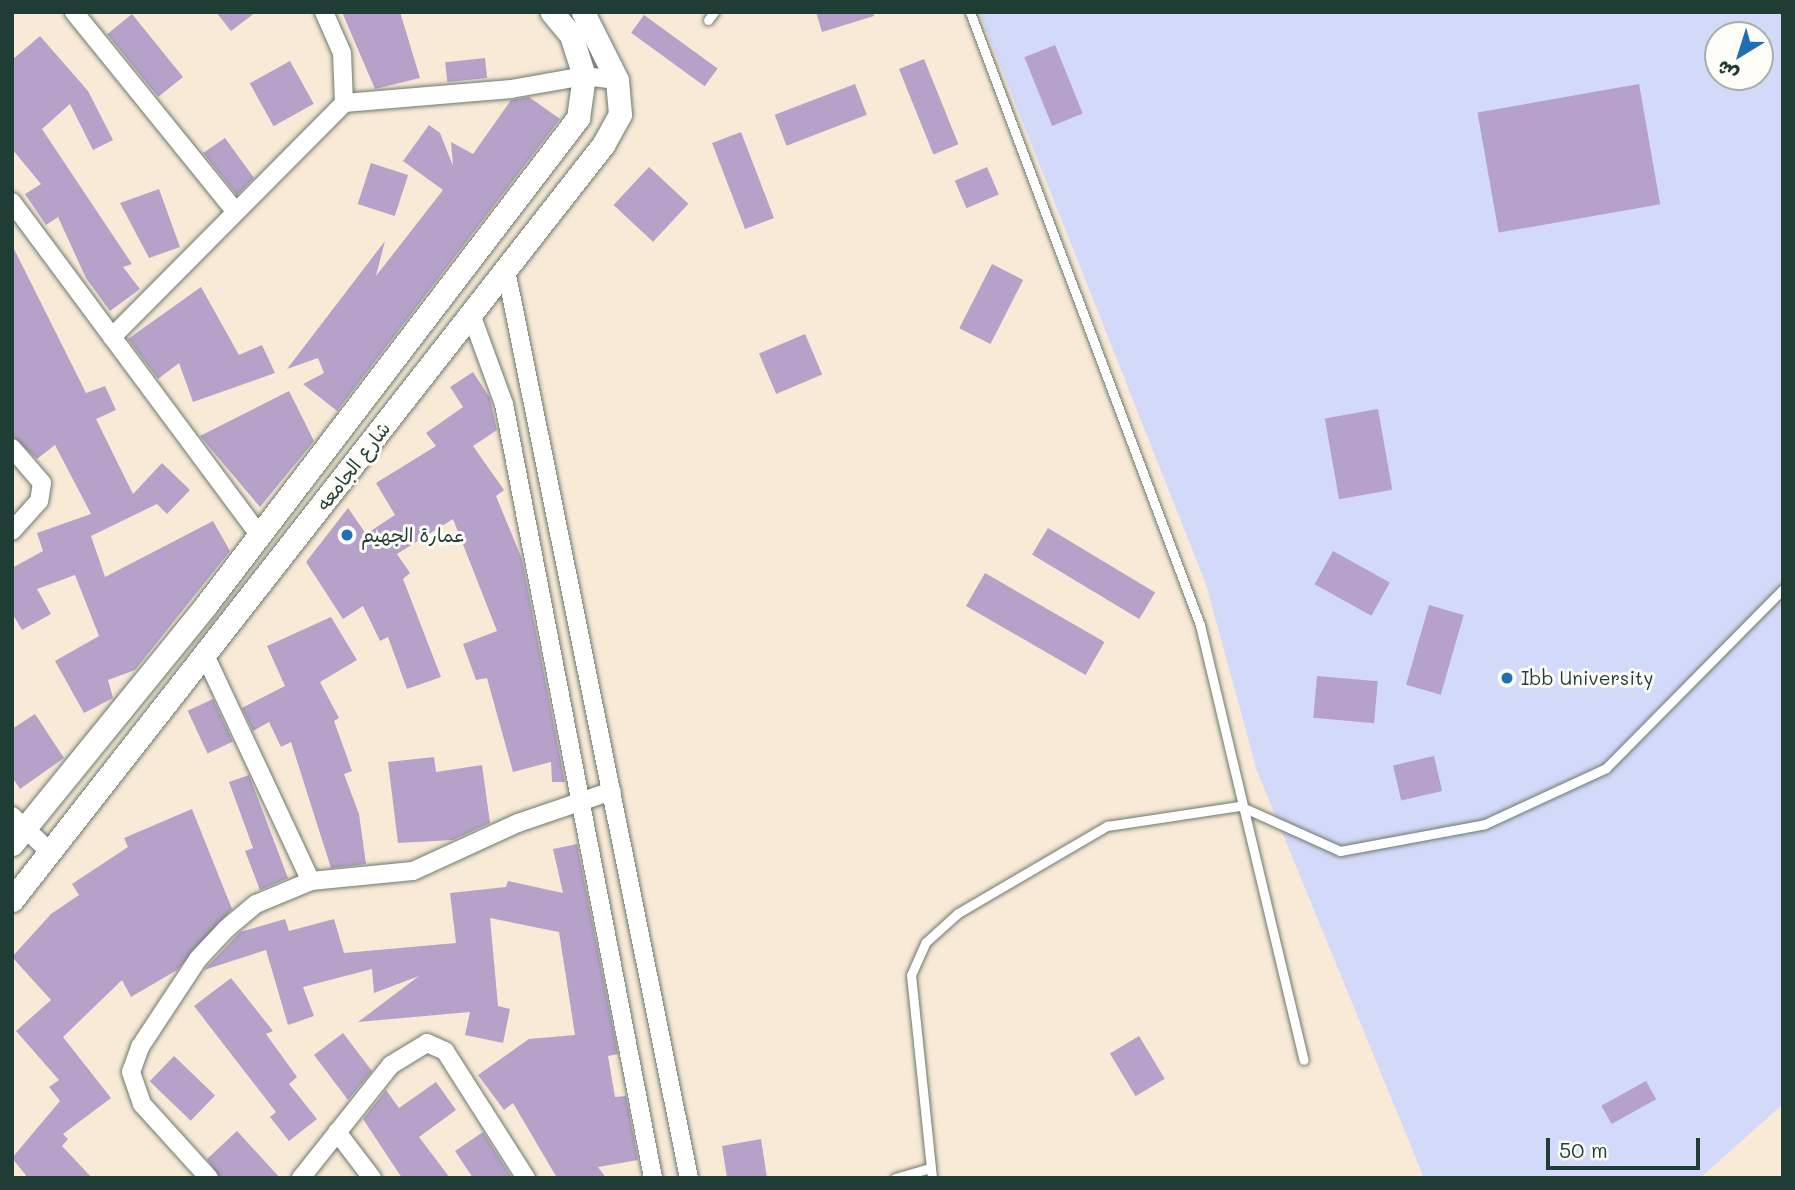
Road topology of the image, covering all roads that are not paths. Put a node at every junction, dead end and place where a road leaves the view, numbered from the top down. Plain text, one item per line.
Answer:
1 (74, 12) edge
2 (324, 12) edge
3 (552, 12) edge
4 (583, 12) edge
5 (970, 12) edge
6 (584, 76) junction
7 (617, 80) junction
8 (344, 103) junction
9 (12, 202) edge
10 (236, 212) junction
11 (506, 270) junction
12 (471, 314) junction
13 (112, 337) junction
14 (12, 448) edge
15 (12, 531) edge
16 (259, 534) junction
17 (1783, 589) edge
18 (204, 653) junction
19 (612, 791) junction
20 (1240, 806) junction
21 (579, 807) junction
22 (15, 830) edge
23 (48, 850) junction
24 (311, 881) junction
25 (12, 900) edge
26 (1304, 1060) dead end
27 (337, 1132) junction
28 (931, 1173) edge
29 (209, 1178) edge
30 (300, 1178) edge
31 (372, 1178) edge
32 (526, 1178) edge
33 (653, 1178) edge
34 (689, 1178) edge
35 (895, 1178) edge

1 - 10 street
2 - 8 street
3 - 6 street, شارع الجامعه
4 - 7 street, شارع الجامعه
5 - 20 lane
6 - 7 street
6 - 8 street
6 - 16 street, شارع الجامعه
7 - 11 street, شارع الجامعه
8 - 10 street
9 - 13 street
10 - 13 street
11 - 12 street, شارع الجامعه
11 - 19 street
12 - 18 street, شارع الجامعه
12 - 21 street
13 - 16 street
14 - 15 street
16 - 22 street, شارع الجامعه
17 - 20 lane
18 - 23 street, شارع الجامعه
18 - 24 street
19 - 21 street
19 - 34 street
20 - 26 lane
20 - 28 lane
21 - 24 street
21 - 33 street
22 - 23 street
23 - 25 street, شارع الجامعه
24 - 29 street
27 - 30 street
27 - 31 street
27 - 32 street
28 - 35 lane

